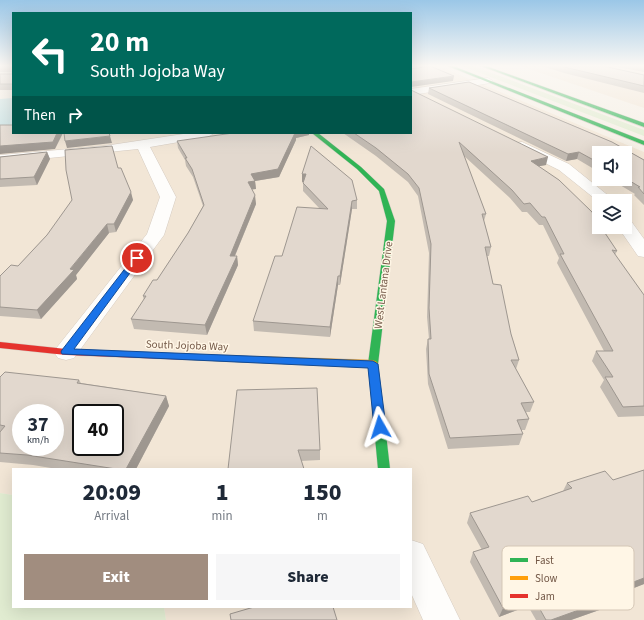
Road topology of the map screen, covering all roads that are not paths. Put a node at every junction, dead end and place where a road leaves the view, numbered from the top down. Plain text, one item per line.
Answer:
1 (418, 95) edge
2 (523, 95) edge
3 (562, 95) edge
4 (433, 102) edge
5 (644, 125) edge
6 (202, 134) edge
7 (316, 134) edge
8 (509, 140) edge
9 (644, 143) edge
10 (142, 145) junction
11 (0, 159) edge
12 (598, 194) edge
13 (631, 234) edge
14 (644, 252) edge
15 (0, 345) edge
16 (66, 352) junction
17 (373, 364) junction
18 (384, 468) edge
19 (412, 558) edge
20 (442, 620) edge

1 - 4 street
2 - 9 street
3 - 5 street
6 - 10 street
7 - 17 street, West Lantana Drive
8 - 12 street
10 - 11 street
10 - 16 street
13 - 14 street
15 - 16 street, South Jojoba Way
16 - 17 street, South Jojoba Way
17 - 18 street, West Lantana Drive
19 - 20 street

